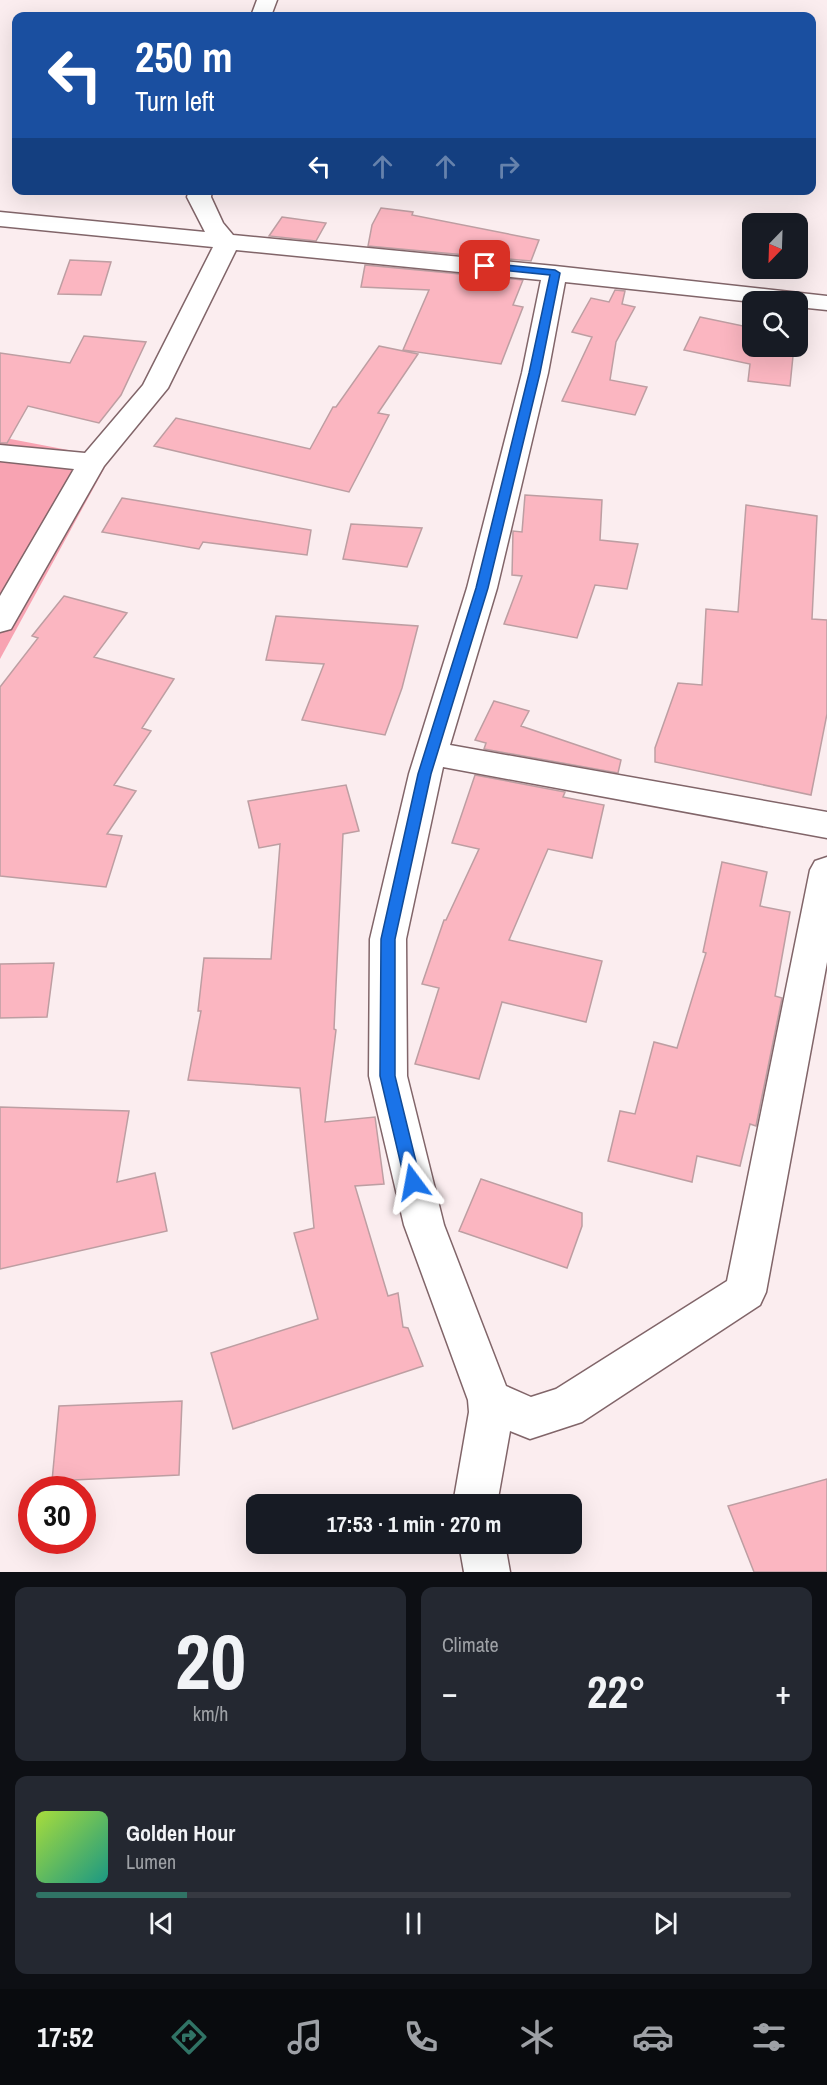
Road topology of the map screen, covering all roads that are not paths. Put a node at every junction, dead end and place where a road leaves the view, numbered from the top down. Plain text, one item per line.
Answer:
1 (199, 195) edge
2 (200, 195) edge
3 (0, 219) edge
4 (157, 235) junction
5 (227, 243) junction
6 (555, 273) junction
7 (827, 303) edge
8 (0, 453) edge
9 (92, 462) junction
10 (0, 622) edge
11 (431, 753) junction
12 (827, 825) edge
13 (827, 870) edge
14 (490, 1400) junction
15 (477, 1494) edge
16 (484, 1554) edge
17 (487, 1572) edge

1 - 4 street
2 - 5 street
3 - 4 street
4 - 5 street
5 - 6 street
5 - 9 street
6 - 7 street
6 - 11 street
8 - 9 street
9 - 10 street
11 - 12 street
11 - 14 street
13 - 14 street
14 - 15 street
16 - 17 street

